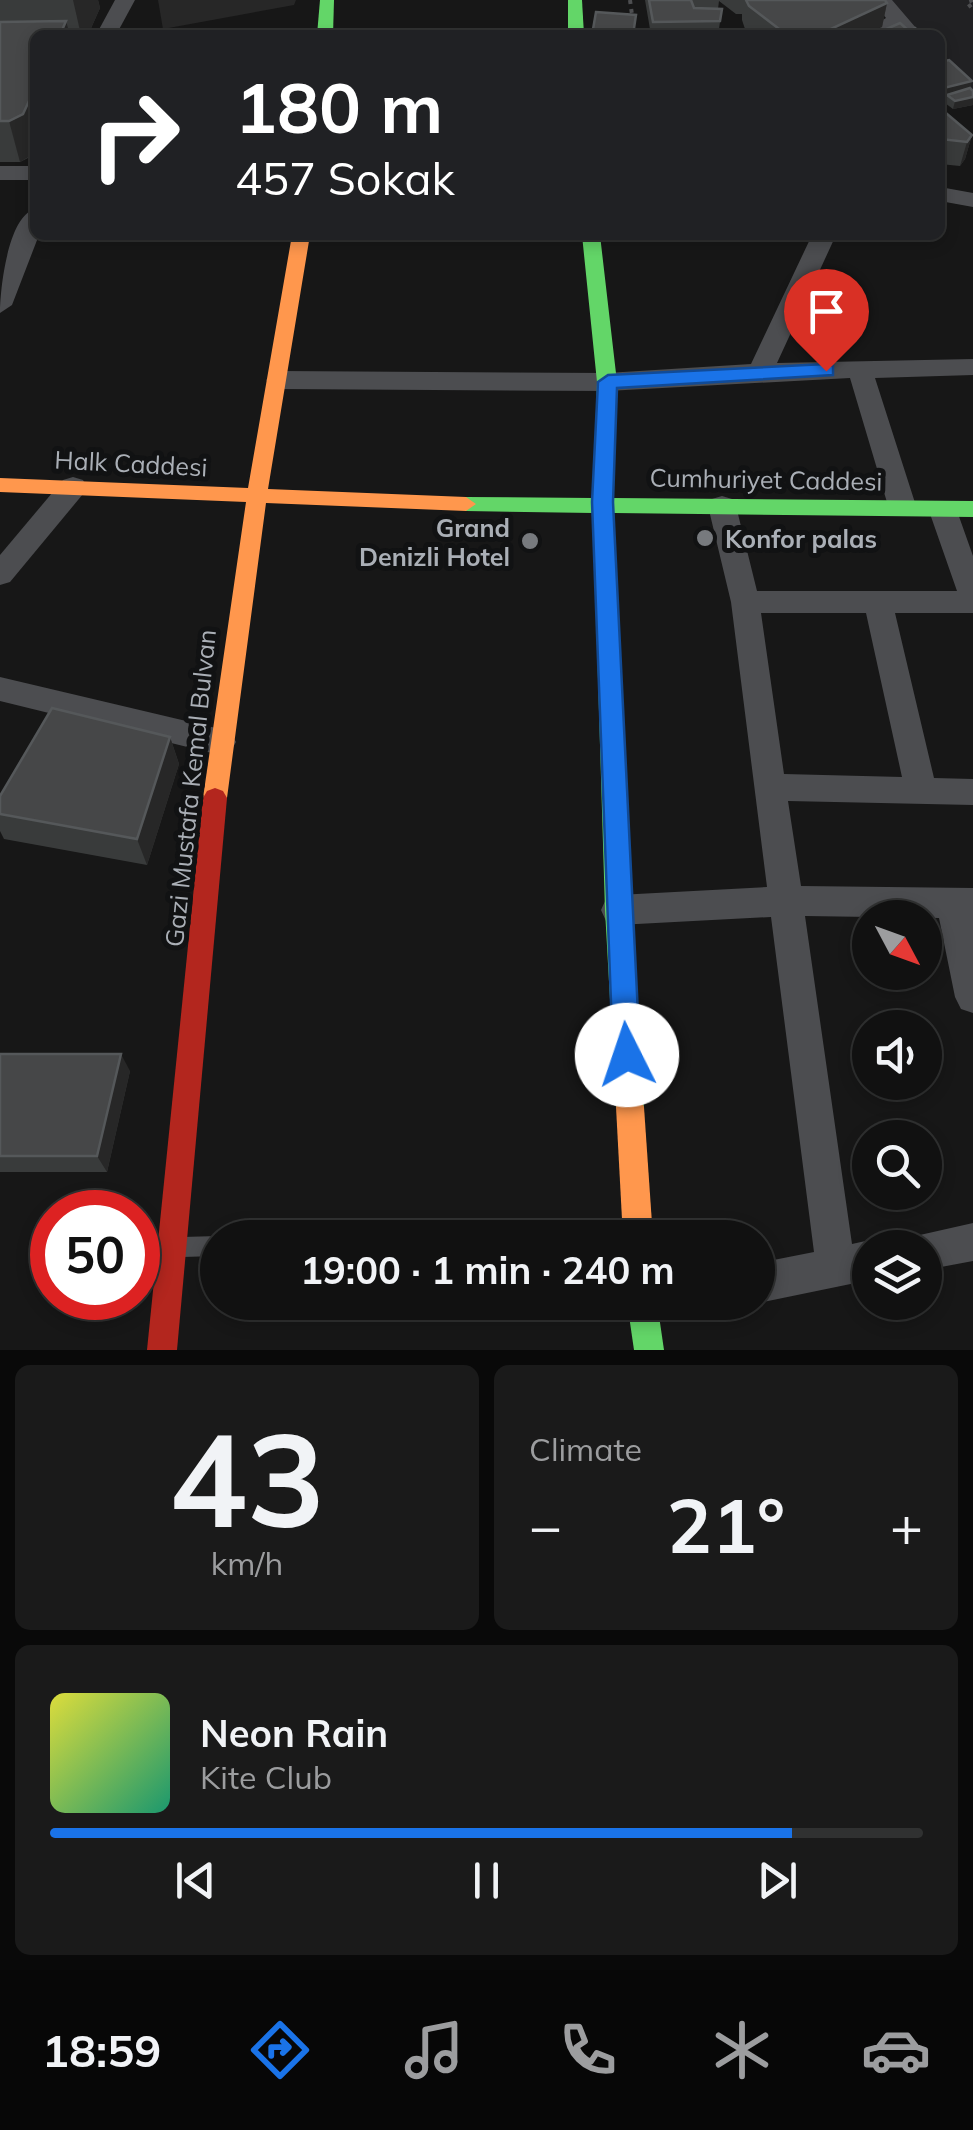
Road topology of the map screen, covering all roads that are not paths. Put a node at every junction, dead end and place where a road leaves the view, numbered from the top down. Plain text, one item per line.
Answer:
1 (124, 0) edge
2 (327, 0) edge
3 (575, 0) edge
4 (882, 0) edge
5 (904, 27) edge
6 (109, 30) edge
7 (325, 30) edge
8 (576, 30) edge
9 (30, 173) edge
10 (0, 174) edge
11 (945, 195) edge
12 (973, 200) edge
13 (30, 229) edge
14 (299, 240) edge
15 (592, 240) edge
16 (822, 240) edge
17 (0, 306) edge
18 (973, 367) edge
19 (860, 370) junction
20 (760, 372) junction
21 (279, 380) junction
22 (608, 382) junction
23 (0, 484) edge
24 (73, 487) junction
25 (259, 497) junction
26 (603, 502) junction
27 (722, 506) junction
28 (942, 508) junction
29 (973, 508) edge
30 (903, 509) junction
31 (0, 574) edge
32 (973, 599) edge
33 (745, 602) junction
34 (878, 602) junction
35 (0, 689) edge
36 (220, 742) junction
37 (770, 786) junction
38 (920, 791) junction
39 (973, 792) edge
40 (787, 901) junction
41 (963, 903) edge
42 (618, 910) junction
43 (973, 996) edge
44 (637, 1220) edge
45 (973, 1242) edge
46 (200, 1247) edge
47 (942, 1247) edge
48 (172, 1248) junction
49 (852, 1258) edge
50 (852, 1264) edge
51 (775, 1280) edge
52 (649, 1320) edge
53 (162, 1350) edge
54 (650, 1350) edge

1 - 6 street
2 - 7 main road
3 - 8 main road
4 - 5 street
9 - 10 street
11 - 12 street
13 - 17 street
14 - 21 main road, Gazi Mustafa Kemal Bulvan
15 - 22 main road
16 - 20 street
18 - 19 street
19 - 20 street
19 - 30 street
20 - 22 street
21 - 22 street
21 - 25 main road, Gazi Mustafa Kemal Bulvan
22 - 26 main road
23 - 24 main road, Halk Caddesi
24 - 25 main road, Halk Caddesi
24 - 31 street
25 - 26 main road, Cumhuriyet Caddesi
25 - 36 main road, Gazi Mustafa Kemal Bulvan
26 - 27 main road, Cumhuriyet Caddesi
26 - 42 main road
27 - 30 main road, Cumhuriyet Caddesi
27 - 33 street
28 - 29 main road, Cumhuriyet Caddesi
28 - 30 main road, Cumhuriyet Caddesi
28 - 32 street
32 - 34 street
33 - 34 street
33 - 37 street
34 - 38 street
35 - 36 street
36 - 48 main road, Gazi Mustafa Kemal Bulvan
37 - 38 street
37 - 40 street
38 - 39 street
40 - 41 street
40 - 42 street
40 - 49 street
41 - 43 street
42 - 44 main road
45 - 47 street
46 - 48 lane
48 - 53 main road, Gazi Mustafa Kemal Bulvan
50 - 51 street
52 - 54 main road

